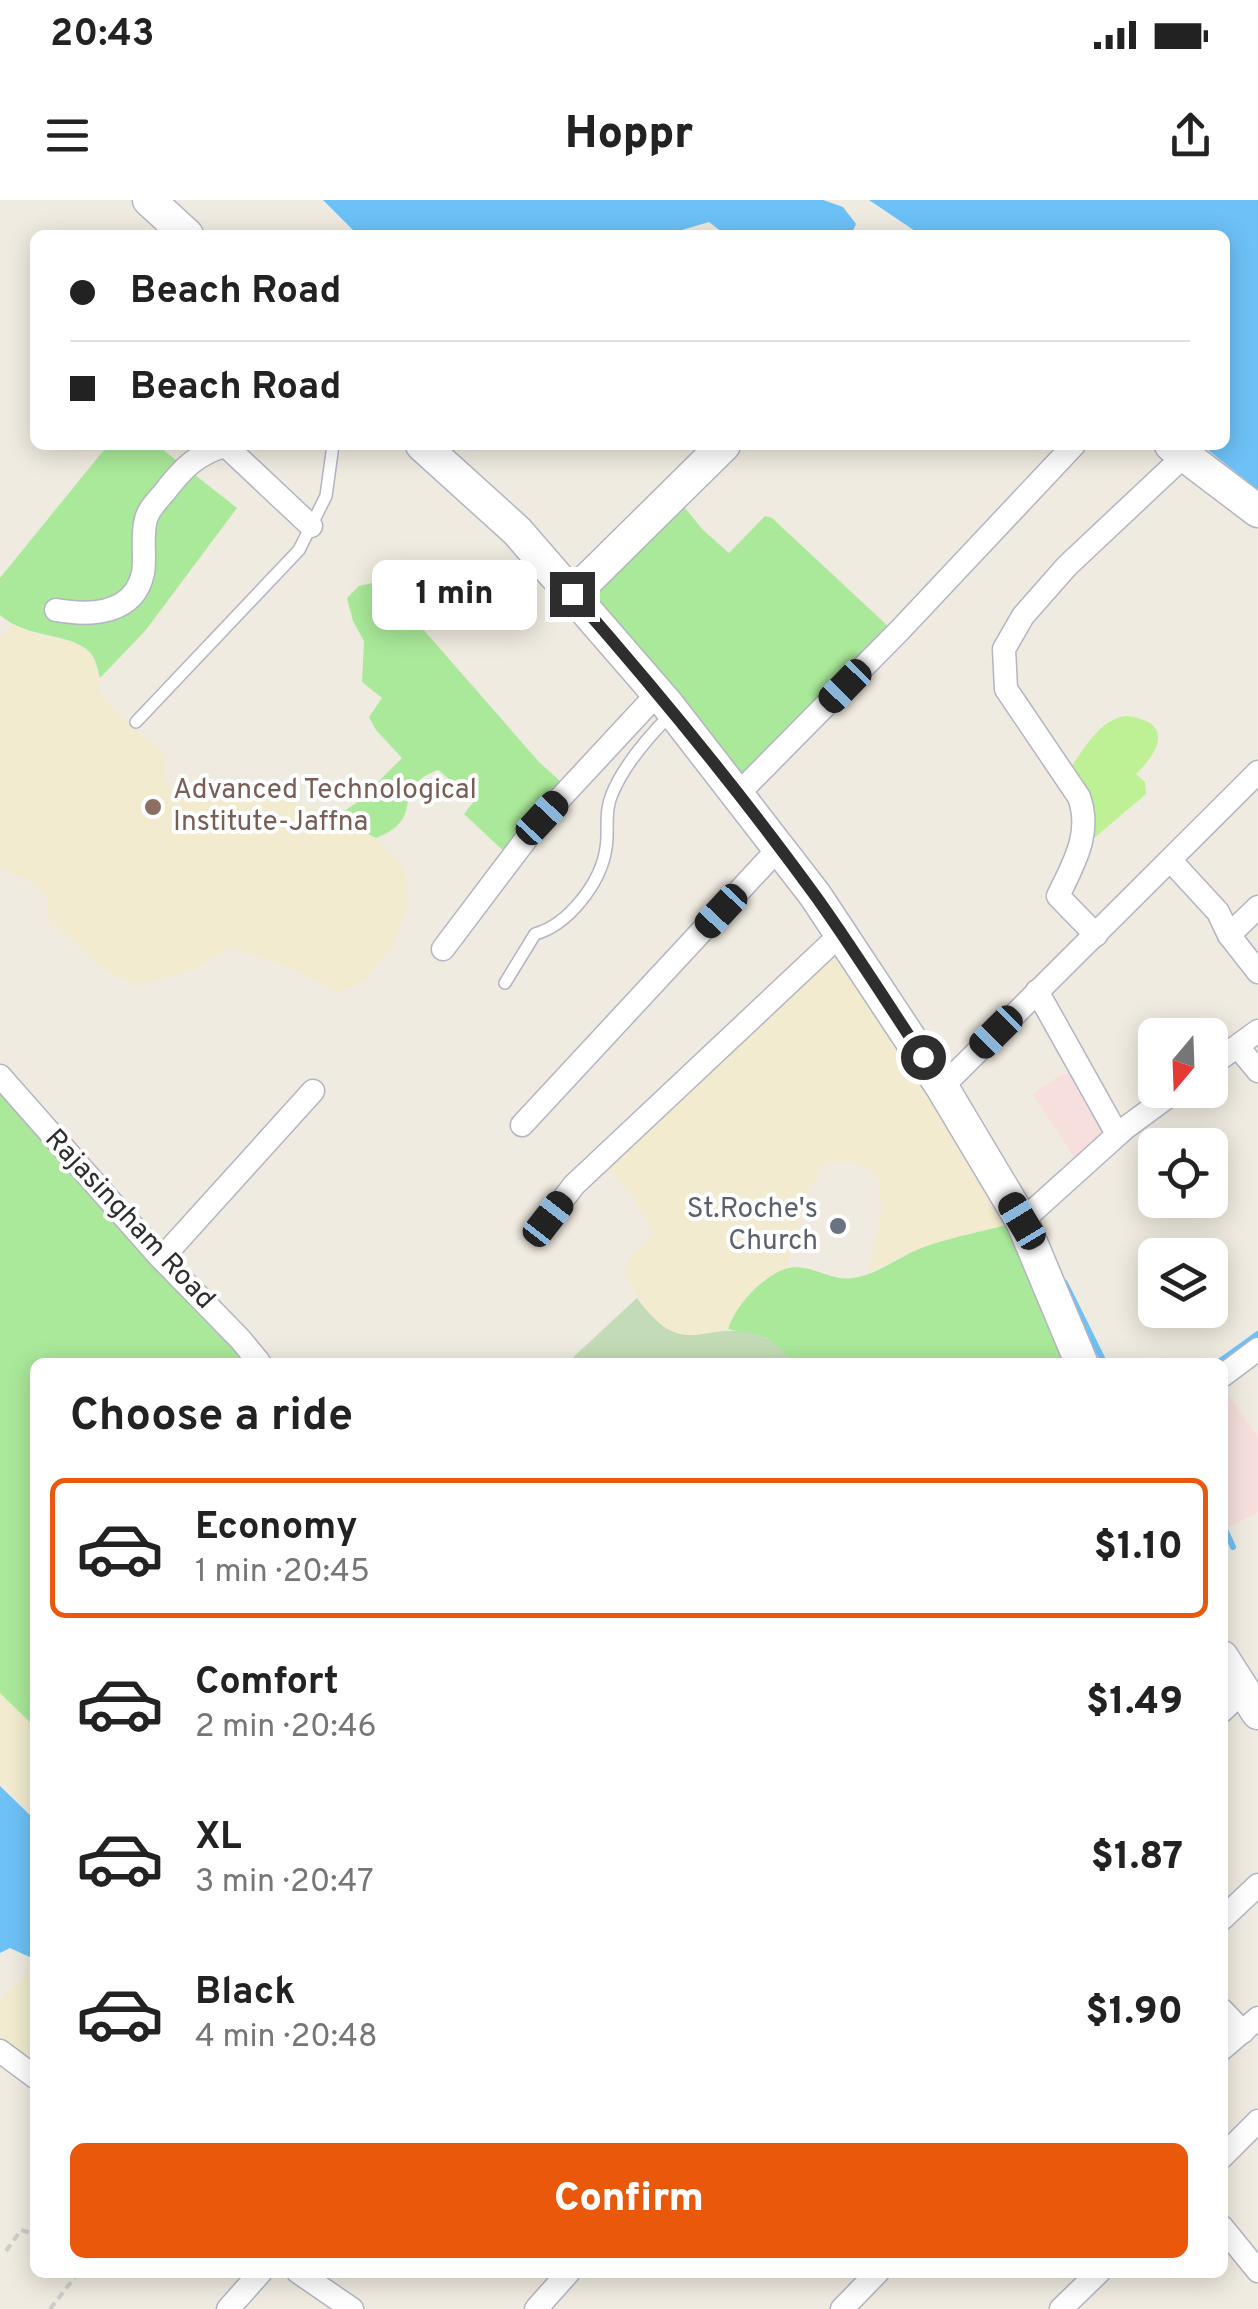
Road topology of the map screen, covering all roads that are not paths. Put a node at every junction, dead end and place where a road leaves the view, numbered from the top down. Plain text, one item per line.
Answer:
1 (150, 200) edge
2 (182, 230) edge
3 (216, 450) edge
4 (233, 450) edge
5 (332, 450) edge
6 (427, 450) edge
7 (719, 450) edge
8 (1069, 450) edge
9 (1178, 451) edge
10 (1258, 511) edge
11 (311, 526) junction
12 (572, 594) junction
13 (56, 610) dead end
14 (666, 702) junction
15 (136, 722) dead end
16 (1258, 772) edge
17 (737, 795) junction
18 (779, 848) junction
19 (1171, 861) junction
20 (1258, 907) edge
21 (842, 934) junction
22 (1096, 935) junction
23 (1229, 935) junction
24 (443, 950) dead end
25 (1258, 972) edge
26 (505, 983) dead end
27 (1037, 991) junction
28 (1258, 1031) edge
29 (1238, 1046) junction
30 (1228, 1053) edge
31 (1258, 1071) edge
32 (0, 1076) edge
33 (942, 1087) junction
34 (313, 1091) dead end
35 (1153, 1108) edge
36 (522, 1124) dead end
37 (1118, 1134) junction
38 (548, 1219) dead end
39 (1022, 1221) junction
40 (162, 1258) junction
41 (1258, 1349) edge
42 (256, 1358) edge
43 (1079, 1358) edge
44 (1228, 1372) edge
45 (1228, 1675) edge
46 (1239, 1708) edge
47 (1258, 1886) edge
48 (1228, 1909) edge
49 (1228, 2013) edge
50 (1251, 2025) edge
51 (1228, 2044) edge
52 (0, 2051) edge
53 (30, 2073) edge
54 (1255, 2131) edge
55 (1228, 2151) edge
56 (1249, 2240) edge
57 (1258, 2271) edge
58 (256, 2278) edge
59 (307, 2278) edge
60 (564, 2278) edge
61 (872, 2278) edge
62 (1093, 2278) edge
63 (228, 2309) edge
64 (352, 2309) edge
65 (536, 2309) edge
66 (842, 2309) edge
67 (1061, 2309) edge

1 - 2 main road
3 - 13 street
4 - 11 street
5 - 11 lane
6 - 12 main road
7 - 12 main road
8 - 17 street
9 - 10 main road
9 - 22 street
11 - 15 lane
12 - 14 main road
14 - 17 main road
14 - 24 street
14 - 26 lane
16 - 19 street
17 - 18 main road
18 - 21 main road
18 - 36 street
19 - 22 street
19 - 23 street
20 - 23 street
21 - 33 main road
21 - 38 street
22 - 27 street
23 - 25 street
27 - 33 street
27 - 37 street
28 - 29 street
29 - 30 street
29 - 31 street
32 - 40 street, Rajasingham Road
33 - 39 main road
34 - 40 street
35 - 37 street
37 - 39 street
39 - 43 main road
40 - 42 street, Rajasingham Road
41 - 44 street
45 - 46 main road
47 - 48 street
49 - 50 street
50 - 51 street
52 - 53 street
54 - 55 street
56 - 57 street
58 - 63 street
59 - 64 street
60 - 65 street
61 - 66 street
62 - 67 street

